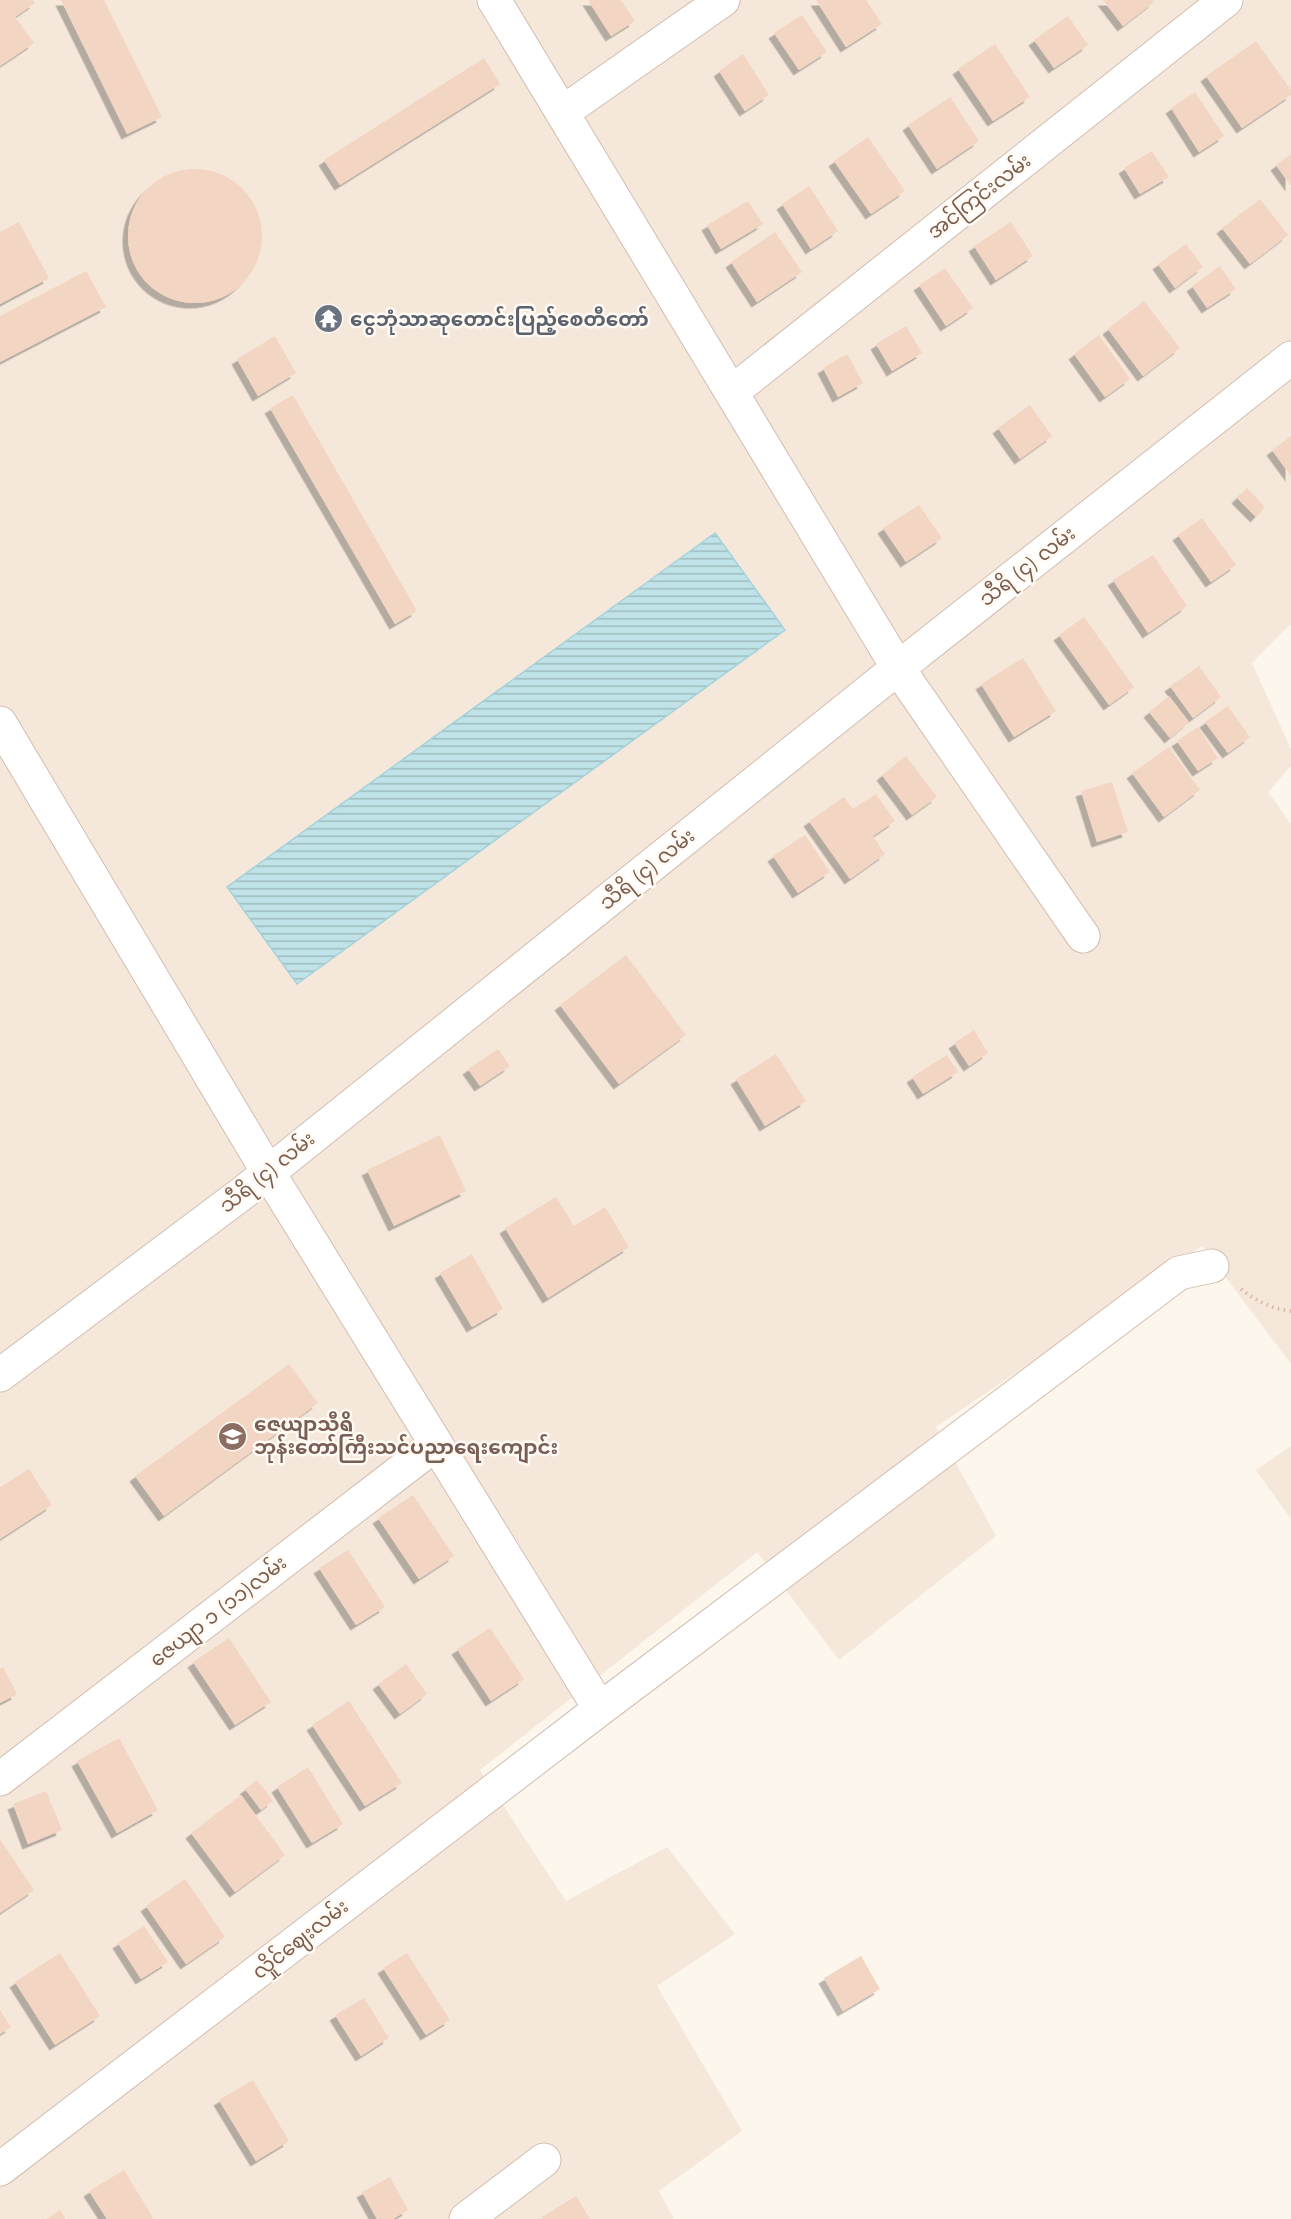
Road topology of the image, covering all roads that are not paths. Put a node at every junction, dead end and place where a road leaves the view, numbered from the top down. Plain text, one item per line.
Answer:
1 (494, 0) edge
2 (723, 0) edge
3 (1226, 0) edge
4 (564, 112) junction
5 (1291, 358) edge
6 (732, 392) junction
7 (898, 668) junction
8 (0, 723) edge
9 (1083, 936) dead end
10 (268, 1172) junction
11 (1212, 1266) road end
12 (0, 1375) edge
13 (436, 1444) junction
14 (600, 1709) junction
15 (0, 1779) edge
16 (544, 2160) dead end
17 (0, 2169) edge
18 (466, 2219) edge

1 - 4 street
2 - 4 street
3 - 6 street, အင်ကြင်းလမ်း
4 - 6 street
5 - 7 street, သီရိ (၄) လမ်း
6 - 7 street
7 - 9 street
7 - 10 street, သီရိ (၄) လမ်း
8 - 10 street
10 - 12 street, သီရိ (၄) လမ်း
10 - 13 street
11 - 14 street, လှိုင်ဈေးလမ်း
13 - 14 street
13 - 15 street, ဇေယျာ ၁ (၁၁)လမ်း
14 - 17 street, လှိုင်ဈေးလမ်း
16 - 18 street

